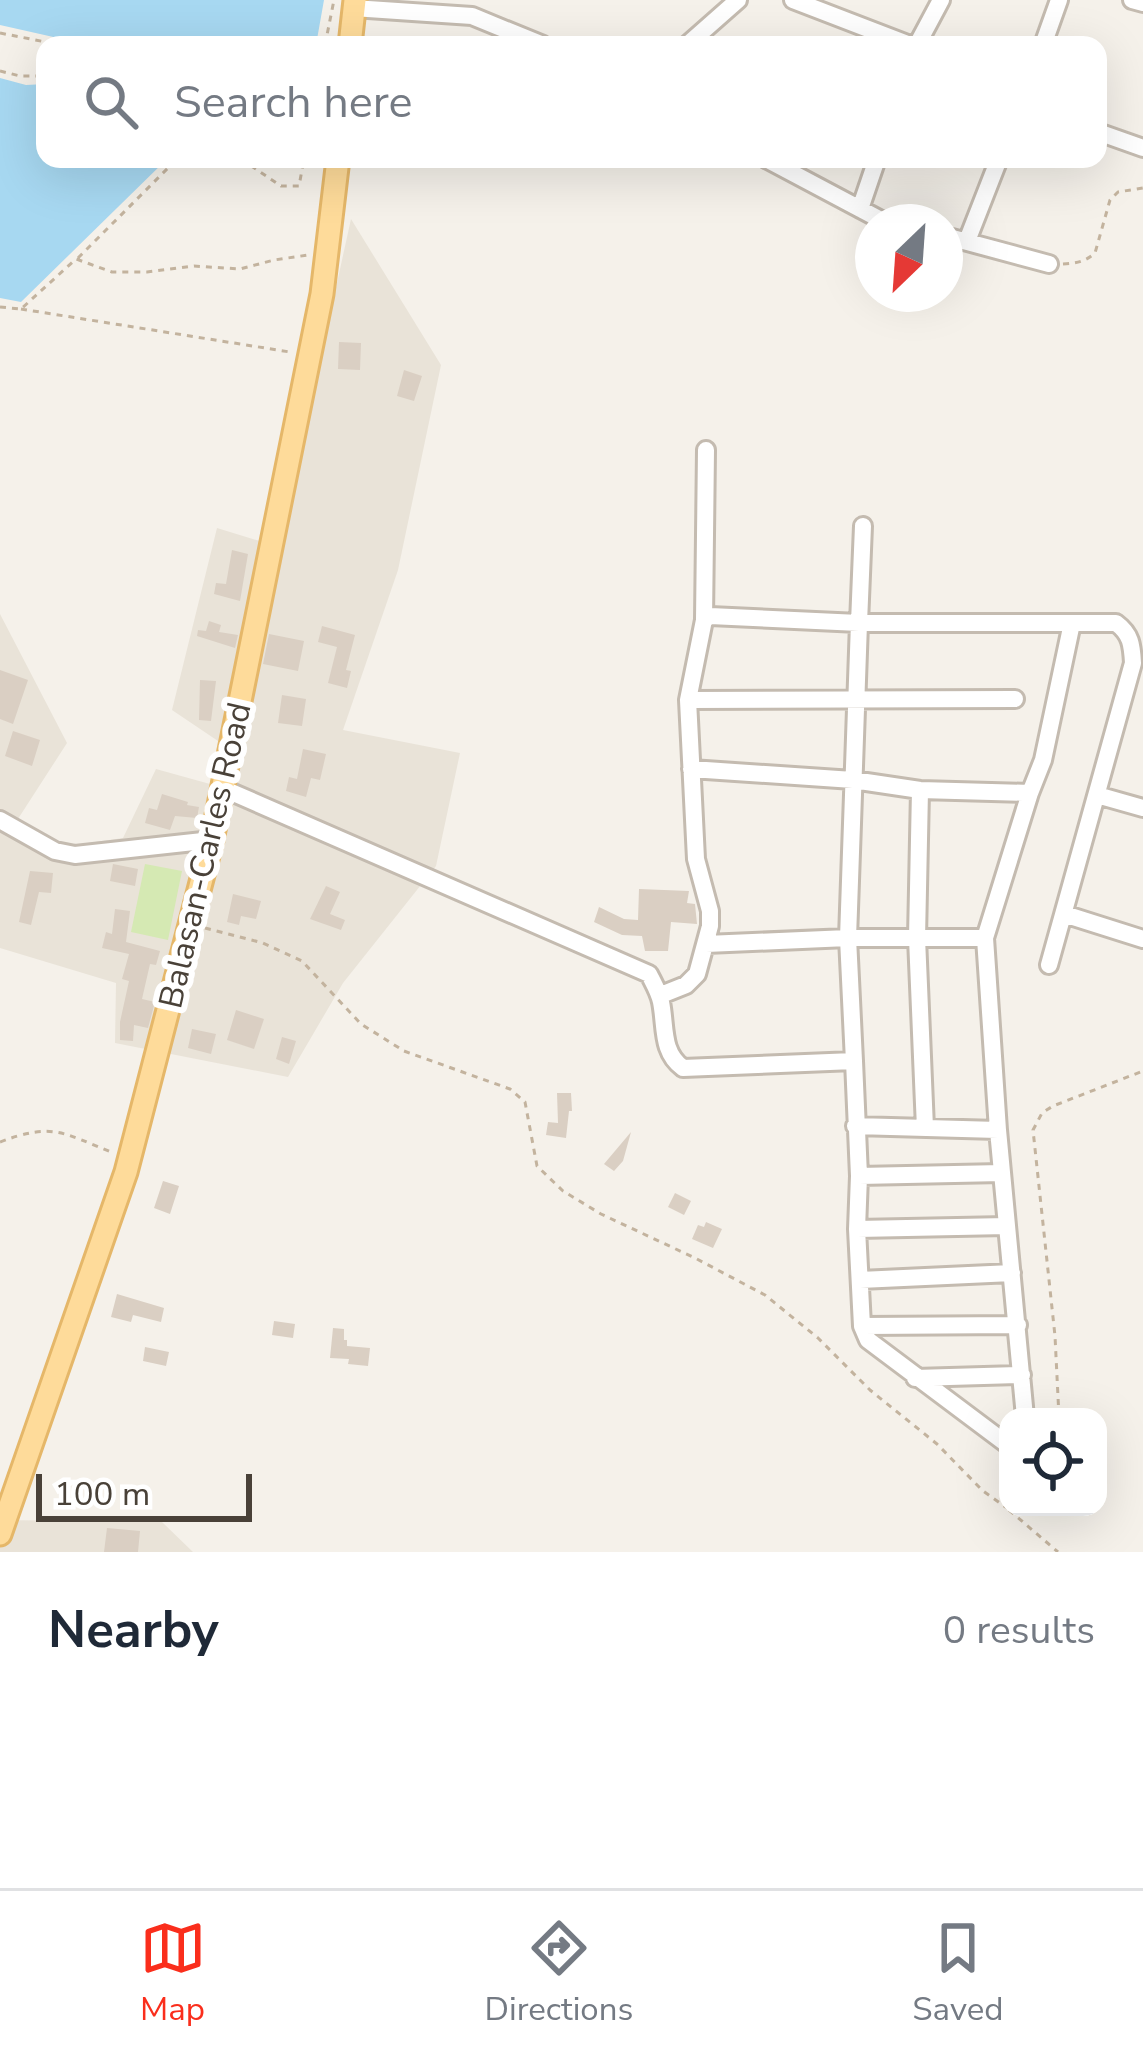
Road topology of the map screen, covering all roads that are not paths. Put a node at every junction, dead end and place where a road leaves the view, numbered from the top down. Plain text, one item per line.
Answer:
1 (738, 0) edge
2 (793, 0) edge
3 (941, 0) edge
4 (1059, 0) edge
5 (1132, 0) edge
6 (347, 3) edge
7 (1143, 4) edge
8 (349, 36) edge
9 (521, 36) edge
10 (697, 36) edge
11 (890, 36) edge
12 (919, 36) edge
13 (1045, 36) edge
14 (1107, 135) edge
15 (1143, 148) edge
16 (337, 168) edge
17 (783, 168) edge
18 (874, 168) edge
19 (995, 168) edge
20 (862, 204) edge
21 (855, 206) edge
22 (963, 240) edge
23 (967, 241) junction
24 (1049, 264) road end
25 (706, 450) dead end
26 (863, 526) dead end
27 (704, 620) junction
28 (860, 623) junction
29 (1072, 623) junction
30 (857, 697) junction
31 (1015, 699) dead end
32 (688, 700) junction
33 (1120, 709) junction
34 (1143, 715) edge
35 (692, 769) junction
36 (854, 780) junction
37 (223, 788) junction
38 (920, 790) junction
39 (1030, 793) junction
40 (1097, 795) junction
41 (1143, 808) edge
42 (0, 820) edge
43 (212, 840) junction
44 (1064, 914) junction
45 (848, 938) junction
46 (917, 938) junction
47 (985, 938) junction
48 (1143, 939) edge
49 (706, 944) junction
50 (1049, 965) dead end
51 (661, 995) junction
52 (854, 1061) junction
53 (856, 1126) junction
54 (925, 1128) junction
55 (998, 1130) junction
56 (1002, 1173) junction
57 (860, 1176) junction
58 (1007, 1226) junction
59 (857, 1229) junction
60 (1012, 1273) junction
61 (860, 1280) junction
62 (1018, 1324) junction
63 (862, 1326) junction
64 (1022, 1375) junction
65 (916, 1378) junction
66 (1024, 1408) edge
67 (999, 1438) edge
68 (0, 1534) edge

1 - 10 street
2 - 11 street
3 - 12 street
4 - 13 street
5 - 7 street
6 - 8 main road
6 - 9 street
14 - 15 street
16 - 37 main road, Balasan-Carles Road
17 - 21 street
18 - 20 street
19 - 23 street
22 - 23 street
23 - 24 street
25 - 27 street
26 - 28 street
27 - 28 street
27 - 32 street
28 - 29 street
28 - 30 street
29 - 33 street
29 - 39 street
30 - 31 street
30 - 32 street
30 - 36 street
32 - 35 street
33 - 34 street
33 - 40 street
35 - 36 street
35 - 49 street
36 - 38 street
36 - 45 street
37 - 43 main road, Balasan-Carles Road
37 - 51 street
38 - 39 street
38 - 46 street
39 - 47 street
40 - 41 street
40 - 44 street
42 - 43 street
43 - 68 main road, Balasan-Carles Road
44 - 48 street
44 - 50 street
45 - 46 street
45 - 49 street
45 - 52 street
46 - 47 street
46 - 54 street
47 - 55 street
49 - 51 street
51 - 52 street
52 - 53 street
53 - 54 street
53 - 57 street
54 - 55 street
55 - 56 street
56 - 57 street
56 - 58 street
57 - 59 street
58 - 59 street
58 - 60 street
59 - 61 street
60 - 61 street
60 - 62 street
61 - 63 street
62 - 63 street
62 - 64 street
63 - 65 street
64 - 65 street
64 - 66 street
65 - 67 street

